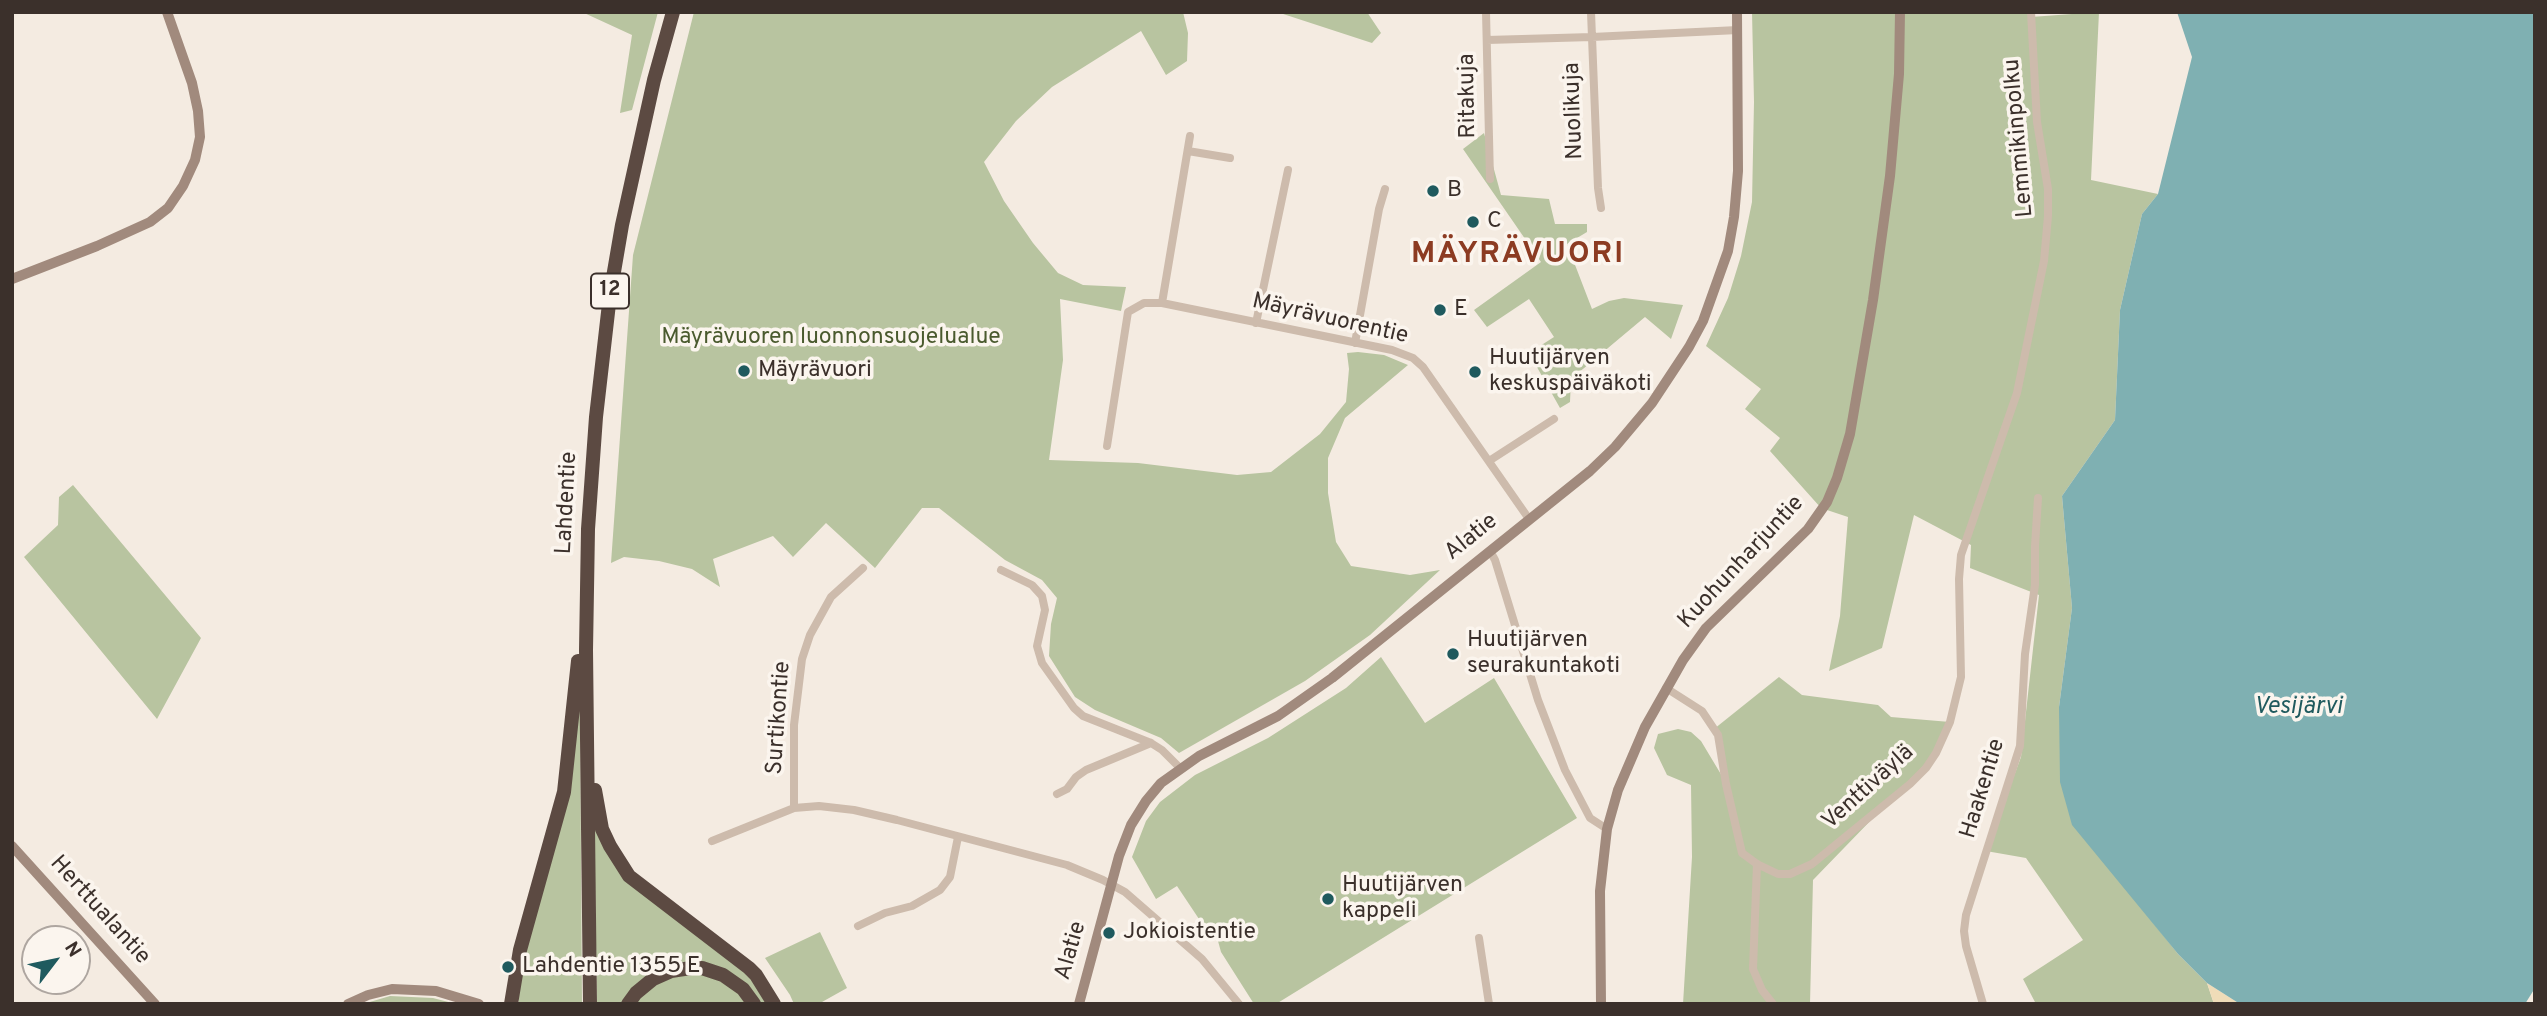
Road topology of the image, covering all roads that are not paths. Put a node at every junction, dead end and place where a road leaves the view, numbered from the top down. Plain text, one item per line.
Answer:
1 (167, 12) edge
2 (673, 12) edge
3 (1486, 12) edge
4 (1591, 12) edge
5 (1737, 12) edge
6 (1900, 12) edge
7 (2031, 12) edge
8 (1738, 30) junction
9 (1591, 37) junction
10 (1487, 40) junction
11 (1190, 136) dead end
12 (1188, 151) junction
13 (1230, 158) dead end
14 (1288, 170) dead end
15 (1490, 179) dead end
16 (1385, 189) dead end
17 (1601, 208) dead end
18 (12, 279) edge
19 (1162, 303) junction
20 (1256, 323) junction
21 (1355, 343) junction
22 (2017, 393) joint
23 (1555, 419) dead end
24 (1107, 446) dead end
25 (1489, 461) junction
26 (2038, 498) dead end
27 (1529, 519) junction
28 (1490, 551) junction
29 (863, 568) dead end
30 (1001, 570) dead end
31 (587, 576) junction
32 (586, 650) junction
33 (1666, 688) junction
34 (1151, 743) junction
35 (1180, 768) junction
36 (1057, 794) dead end
37 (794, 808) junction
38 (1607, 829) junction
39 (958, 837) junction
40 (712, 841) dead end
41 (12, 846) edge
42 (1757, 864) junction
43 (1113, 885) junction
44 (858, 926) dead end
45 (1479, 938) dead end
46 (155, 1004) edge
47 (348, 1004) edge
48 (479, 1004) edge
49 (511, 1004) edge
50 (590, 1004) edge
51 (628, 1004) edge
52 (754, 1004) edge
53 (774, 1004) edge
54 (1079, 1004) edge
55 (1239, 1004) edge
56 (1489, 1004) edge
57 (1601, 1004) edge
58 (1773, 1004) edge
59 (1983, 1004) edge

1 - 18 street
2 - 31 highway, Lahdentie / 12
3 - 10 street, Ritakuja
4 - 9 street, Nuolikuja
5 - 8 street, Alatie
6 - 33 street, Kuohunharjuntie
7 - 22 street, Lemmikinpolku
8 - 9 street
8 - 27 street, Alatie
9 - 10 street
9 - 17 street, Nuolikuja
10 - 15 street, Ritakuja
11 - 12 street
12 - 13 street
12 - 19 street
14 - 20 street
16 - 21 street
19 - 20 street, Mäyrävuorentie
19 - 24 street, Mäyrävuorentie
20 - 21 street, Mäyrävuorentie
21 - 25 street, Mäyrävuorentie
22 - 42 street, Venttiväylä
23 - 25 street
25 - 27 street, Mäyrävuorentie
26 - 59 street, Haakentie
27 - 28 street, Alatie
28 - 35 street, Alatie
28 - 38 street
29 - 37 street, Surtikontie
30 - 34 street
31 - 32 highway, Lahdentie / 12
31 - 49 highway
32 - 50 highway, Lahdentie / 12
32 - 53 highway
33 - 38 street, Kuohunharjuntie
33 - 42 street
34 - 35 street
34 - 36 street
35 - 43 street, Alatie
37 - 39 street
37 - 40 street
38 - 57 street, Kuohunharjuntie
39 - 43 street
39 - 44 street
41 - 46 street, Herttualantie
42 - 58 street
43 - 54 street, Alatie
43 - 55 street
45 - 56 street
47 - 48 street
51 - 52 highway

